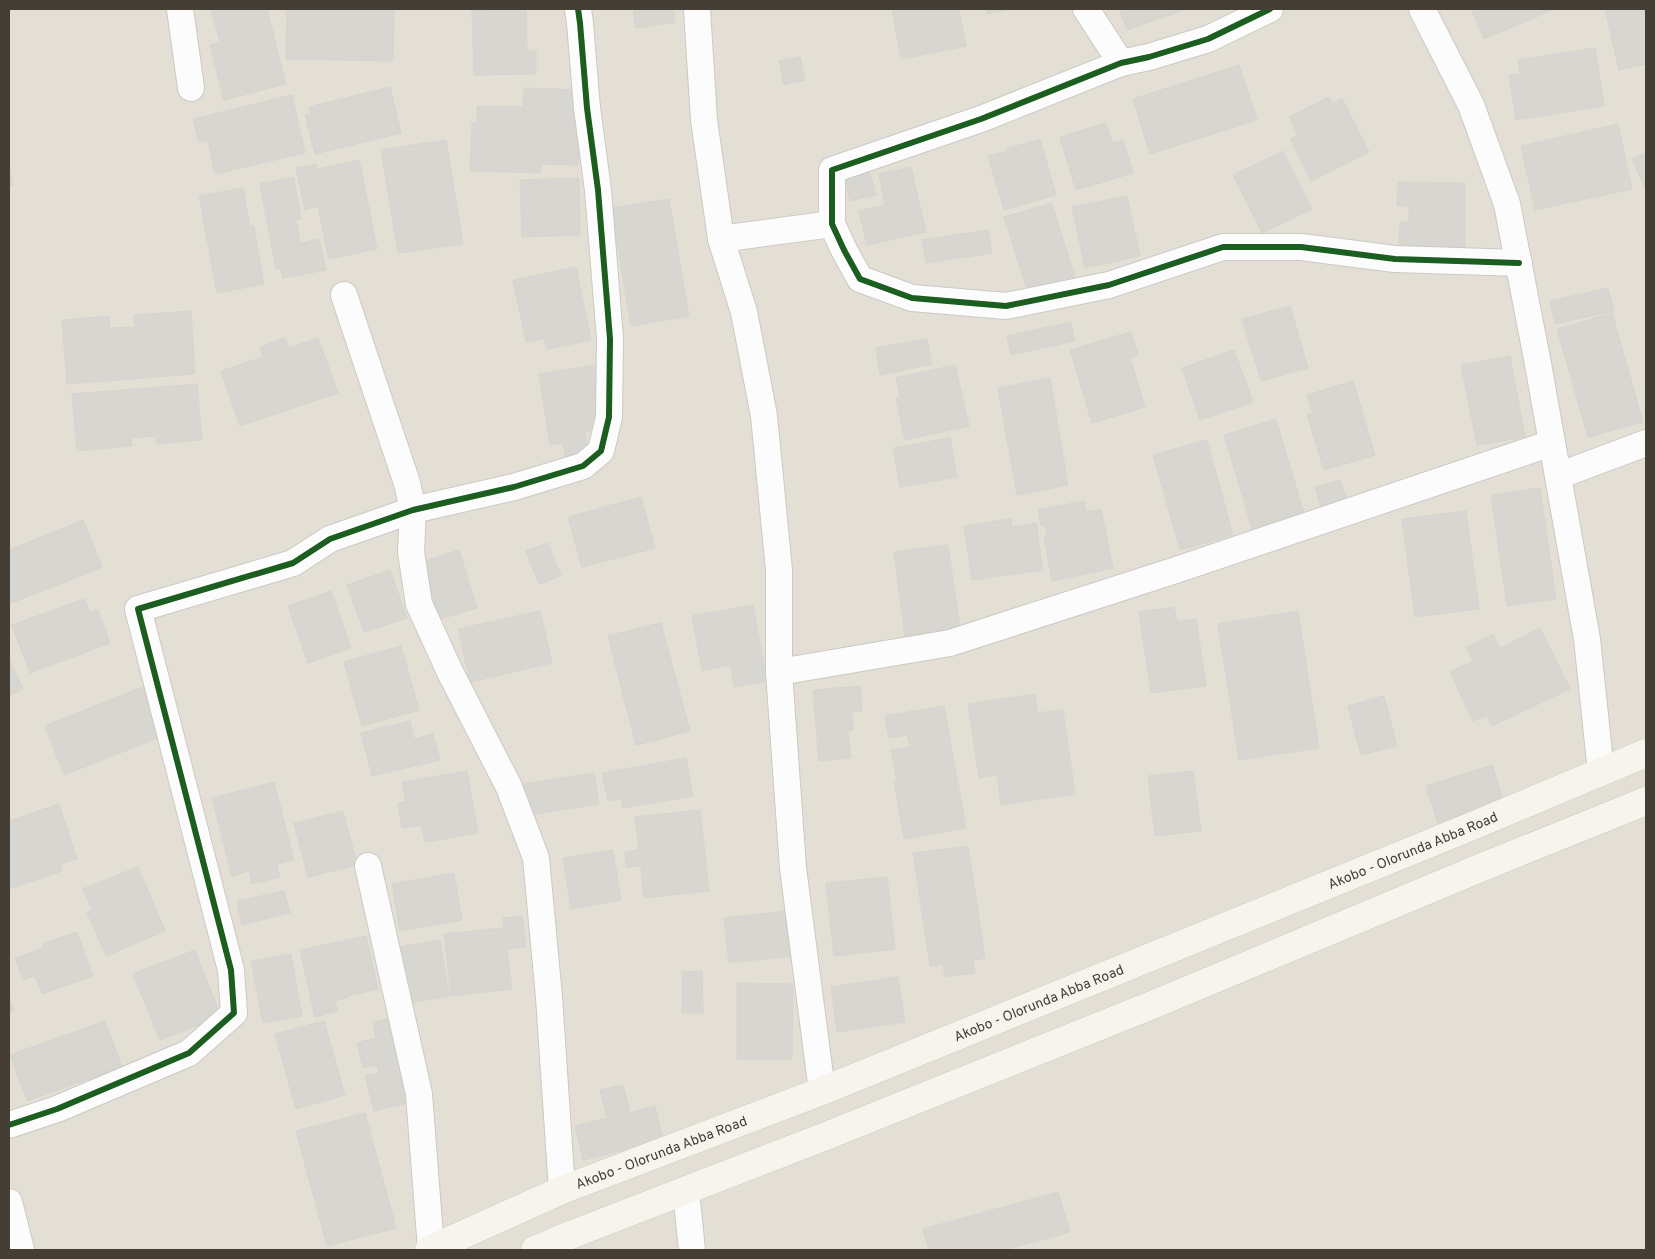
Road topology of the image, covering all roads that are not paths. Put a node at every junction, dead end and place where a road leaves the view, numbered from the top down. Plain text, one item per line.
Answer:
1 (180, 9) edge
2 (578, 9) edge
3 (697, 9) edge
4 (1086, 9) edge
5 (1270, 9) edge
6 (1422, 9) edge
7 (1121, 63) junction
8 (191, 88) dead end
9 (832, 224) junction
10 (722, 239) junction
11 (1519, 263) junction
12 (344, 295) dead end
13 (1552, 443) junction
14 (1646, 443) edge
15 (1558, 476) junction
16 (413, 510) junction
17 (779, 672) junction
18 (1646, 753) edge
19 (1601, 772) junction
20 (1646, 801) edge
21 (368, 866) dead end
22 (822, 1091) junction
23 (9, 1125) edge
24 (562, 1190) junction
25 (686, 1191) junction
26 (9, 1202) edge
27 (21, 1250) edge
28 (430, 1250) edge
29 (535, 1250) edge
30 (692, 1250) edge

1 - 8 street
2 - 16 street
3 - 10 street
4 - 7 street
5 - 7 street
6 - 11 street
7 - 9 street
9 - 10 street
9 - 11 street
10 - 17 street
11 - 13 street
12 - 16 street
13 - 15 street
13 - 17 street
14 - 15 street
15 - 19 street
16 - 23 street
16 - 24 street
17 - 22 street
18 - 19 main road, Akobo - Olorunda Abba Road
19 - 22 main road, Akobo - Olorunda Abba Road
20 - 25 main road
21 - 28 street
22 - 24 main road, Akobo - Olorunda Abba Road
24 - 28 main road, Akobo - Olorunda Abba Road
25 - 29 main road
25 - 30 street
26 - 27 street

